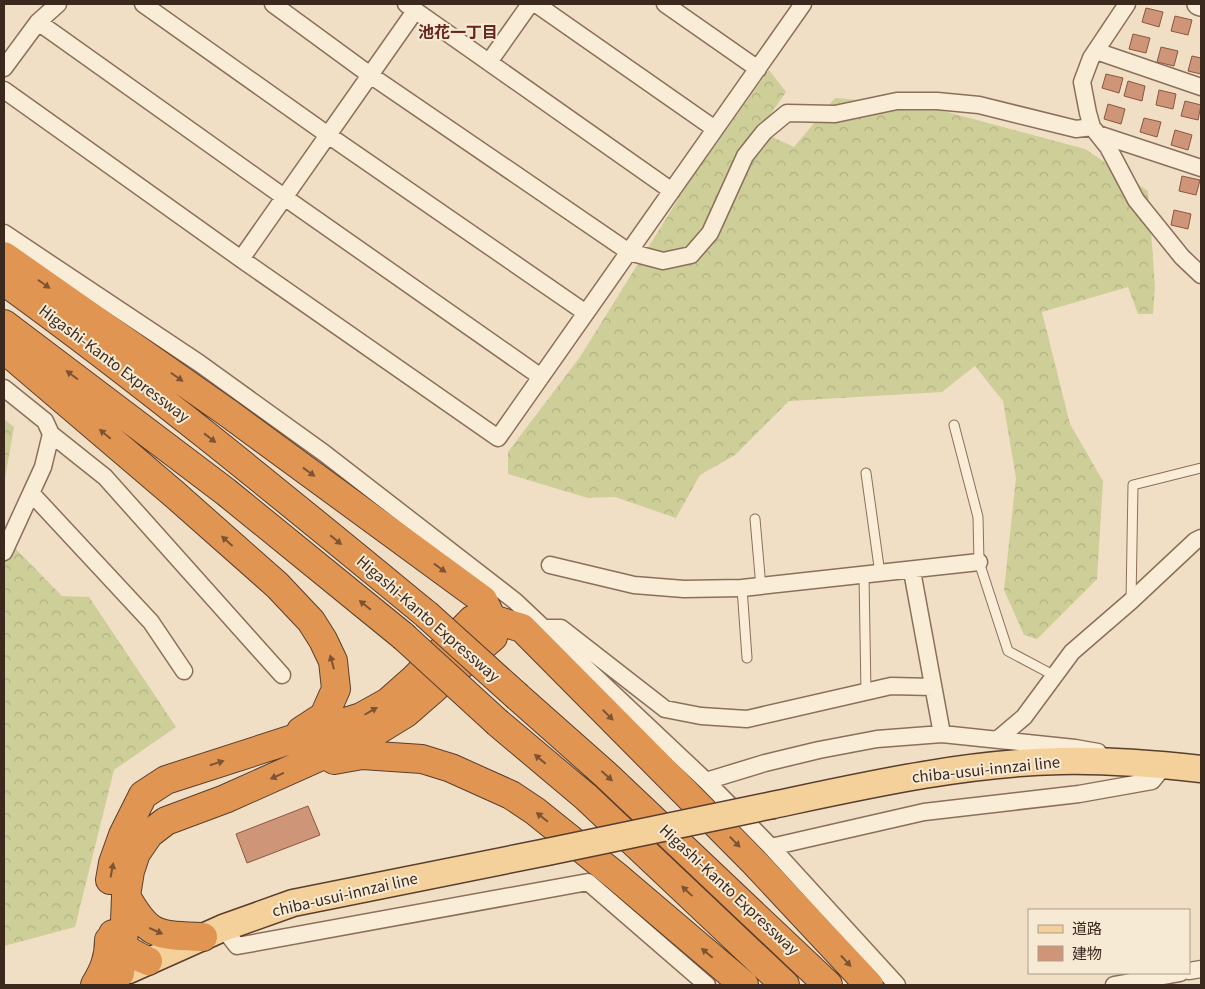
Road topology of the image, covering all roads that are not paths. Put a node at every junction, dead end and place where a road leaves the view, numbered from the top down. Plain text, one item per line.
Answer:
1 (58, 4) edge
2 (143, 4) edge
3 (273, 4) edge
4 (530, 4) edge
5 (536, 4) edge
6 (665, 4) edge
7 (802, 4) edge
8 (1127, 4) edge
9 (410, 7) edge
10 (38, 22) junction
11 (1096, 51) junction
12 (489, 62) junction
13 (4, 68) edge
14 (758, 69) junction
15 (370, 74) junction
16 (1201, 86) edge
17 (4, 90) edge
18 (715, 129) junction
19 (1095, 130) junction
20 (328, 135) junction
21 (1201, 168) edge
22 (672, 191) junction
23 (284, 197) junction
24 (4, 234) edge
25 (629, 252) junction
26 (4, 256) edge
27 (241, 259) junction
28 (1201, 276) edge
29 (4, 281) edge
30 (586, 313) junction
31 (4, 324) edge
32 (4, 350) edge
33 (541, 377) junction
34 (4, 388) edge
35 (954, 425) dead end
36 (51, 434) junction
37 (1201, 468) edge
38 (866, 472) dead end
39 (31, 493) junction
40 (755, 519) dead end
41 (1201, 538) edge
42 (4, 552) edge
43 (979, 562) junction
44 (550, 564) dead end
45 (912, 571) junction
46 (872, 575) junction
47 (761, 587) junction
48 (742, 588) junction
49 (1131, 602) junction
50 (492, 620) junction
51 (544, 628) junction
52 (747, 658) dead end
53 (184, 671) dead end
54 (282, 675) dead end
55 (1056, 676) junction
56 (933, 687) junction
57 (866, 692) junction
58 (942, 734) junction
59 (998, 739) junction
60 (287, 741) junction
61 (1116, 761) junction
62 (303, 764) junction
63 (1165, 765) junction
64 (1201, 769) edge
65 (706, 781) junction
66 (771, 847) junction
67 (126, 896) junction
68 (213, 932) junction
69 (116, 936) junction
70 (148, 961) junction
71 (1174, 974) edge
72 (104, 981) edge
73 (707, 985) edge
74 (744, 985) edge
75 (785, 985) edge
76 (828, 985) edge
77 (869, 985) edge
78 (897, 985) edge
79 (1114, 985) edge

1 - 10 street
2 - 20 street
3 - 15 street
4 - 12 street
5 - 18 street
6 - 14 street
7 - 14 street
8 - 11 street
9 - 12 street
9 - 15 street
10 - 13 street
10 - 23 street
11 - 16 street
11 - 19 street
12 - 22 street
14 - 18 street
15 - 20 street
15 - 25 street
17 - 27 street
18 - 22 street
19 - 21 street
19 - 25 street
19 - 28 street
20 - 23 street
20 - 30 street
22 - 25 street
23 - 27 street
23 - 33 street
24 - 51 street
25 - 30 street
26 -> 50 highway
27 - 33 street
29 -> 76 highway, Higashi-Kanto Expressway, bridge
30 - 33 street
75 -> 31 highway, Higashi-Kanto Expressway, bridge
60 -> 32 highway
34 - 36 street
35 - 43 lane
36 - 39 street
36 - 54 street
37 - 49 lane
38 - 46 lane
39 - 42 street
39 - 53 street
40 - 47 lane
41 - 49 street
43 - 45 street
43 - 55 lane
44 - 48 street
45 - 46 street
45 - 56 street
46 - 47 street
46 - 57 lane
47 - 48 street
48 - 52 lane
49 - 55 street
60 -> 50 highway
50 - 62 highway
50 -> 77 highway
51 - 57 street
51 - 65 street
55 - 59 street
56 - 57 street
56 - 58 street
58 - 59 street
58 - 65 street
59 - 61 street
69 -> 60 highway
61 - 63 main road, chiba-usui-innzai line
61 - 68 main road, chiba-usui-innzai line, bridge
62 -> 67 highway
74 -> 62 highway
63 - 64 main road, chiba-usui-innzai line
63 - 66 street
65 - 66 street
66 - 78 street
67 -> 68 highway
67 - 69 highway
68 - 70 main road, chiba-usui-innzai line
68 - 73 street
69 - 70 highway
69 - 72 highway
70 - 72 main road, chiba-usui-innzai line
71 - 79 street

